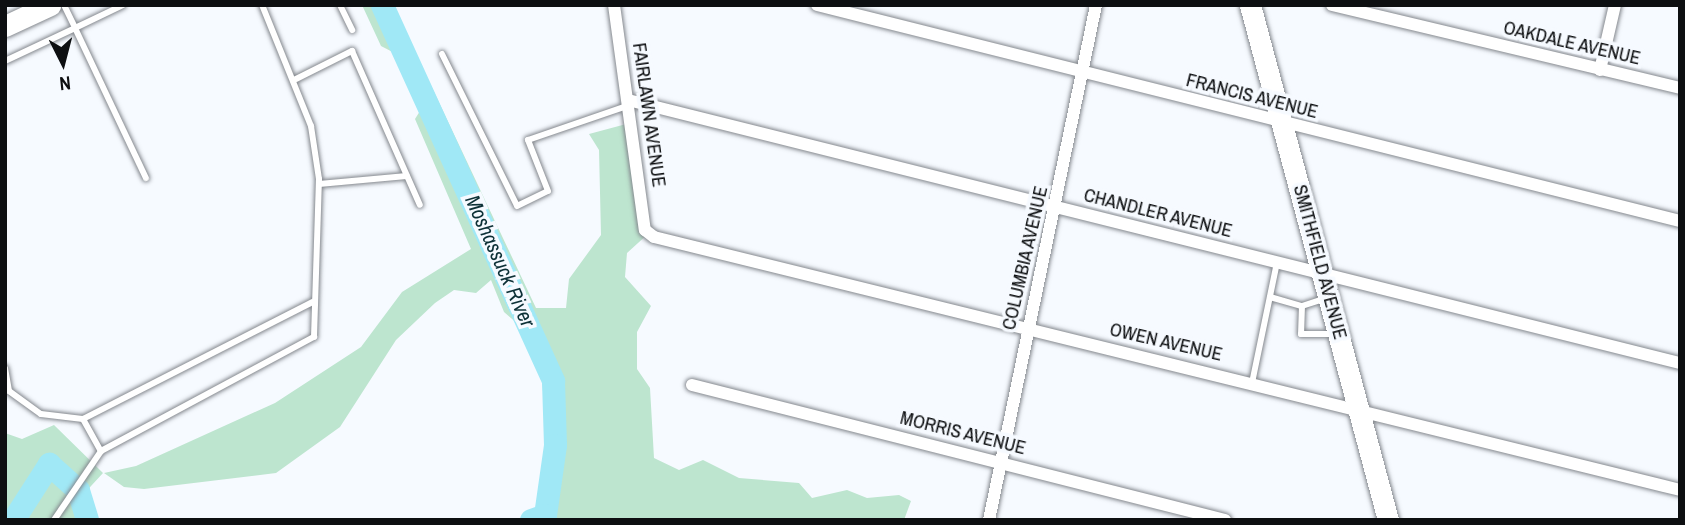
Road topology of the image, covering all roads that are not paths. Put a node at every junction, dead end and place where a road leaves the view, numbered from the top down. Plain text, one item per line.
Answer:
1 (50, 5) edge
2 (64, 5) edge
3 (123, 5) edge
4 (262, 5) edge
5 (340, 5) edge
6 (614, 5) edge
7 (817, 5) edge
8 (1097, 5) edge
9 (1250, 5) edge
10 (1332, 5) edge
11 (1615, 5) edge
12 (14, 19) edge
13 (75, 28) junction
14 (352, 30) dead end
15 (442, 54) dead end
16 (5, 61) edge
17 (1600, 70) junction
18 (1085, 75) junction
19 (296, 79) junction
20 (1680, 88) edge
21 (628, 103) junction
22 (1283, 124) junction
23 (407, 176) junction
24 (146, 178) dead end
25 (319, 184) junction
26 (420, 205) dead end
27 (1056, 208) junction
28 (1680, 221) edge
29 (645, 230) joint
30 (1277, 262) junction
31 (1323, 274) junction
32 (1270, 297) junction
33 (1329, 298) junction
34 (313, 302) junction
35 (1302, 306) junction
36 (1028, 330) junction
37 (1339, 333) junction
38 (1680, 363) edge
39 (5, 369) edge
40 (1252, 383) junction
41 (692, 385) dead end
42 (1360, 412) junction
43 (83, 419) junction
44 (101, 451) junction
45 (1001, 463) junction
46 (1680, 490) edge
47 (54, 520) edge
48 (989, 520) edge
49 (1225, 520) edge
50 (1388, 520) edge

1 - 12 main road
2 - 13 lane
3 - 13 lane
4 - 19 lane
5 - 14 lane
6 - 21 street, FAIRLAWN AVENUE
7 - 18 street, FRANCIS AVENUE
8 - 18 street, COLUMBIA AVENUE
9 - 22 main road, SMITHFIELD AVENUE
10 - 17 street, OAKDALE AVENUE
11 - 17 street
13 - 16 lane
13 - 24 lane
15 - 21 lane
17 - 20 street, OAKDALE AVENUE
18 - 22 street, FRANCIS AVENUE
18 - 27 street, COLUMBIA AVENUE
19 - 23 lane
19 - 25 lane
21 - 27 street, CHANDLER AVENUE
21 - 29 street, FAIRLAWN AVENUE
22 - 28 street, FRANCIS AVENUE
22 - 31 main road, SMITHFIELD AVENUE
23 - 25 lane
23 - 26 lane
25 - 34 lane
27 - 30 street, CHANDLER AVENUE
27 - 36 street, COLUMBIA AVENUE
29 - 36 street, OWEN AVENUE
30 - 31 street, CHANDLER AVENUE
30 - 32 lane
31 - 33 main road, SMITHFIELD AVENUE
31 - 38 street, CHANDLER AVENUE
32 - 35 lane
32 - 40 lane
33 - 35 lane
33 - 37 main road, SMITHFIELD AVENUE
34 - 43 lane
34 - 44 lane
35 - 37 lane
36 - 40 street, OWEN AVENUE
36 - 45 street, COLUMBIA AVENUE
37 - 42 main road, SMITHFIELD AVENUE
39 - 43 lane
40 - 42 street, OWEN AVENUE
41 - 45 street, MORRIS AVENUE
42 - 46 street, OWEN AVENUE
42 - 50 main road, SMITHFIELD AVENUE
43 - 44 lane
44 - 47 lane
45 - 48 street, COLUMBIA AVENUE
45 - 49 street, MORRIS AVENUE

